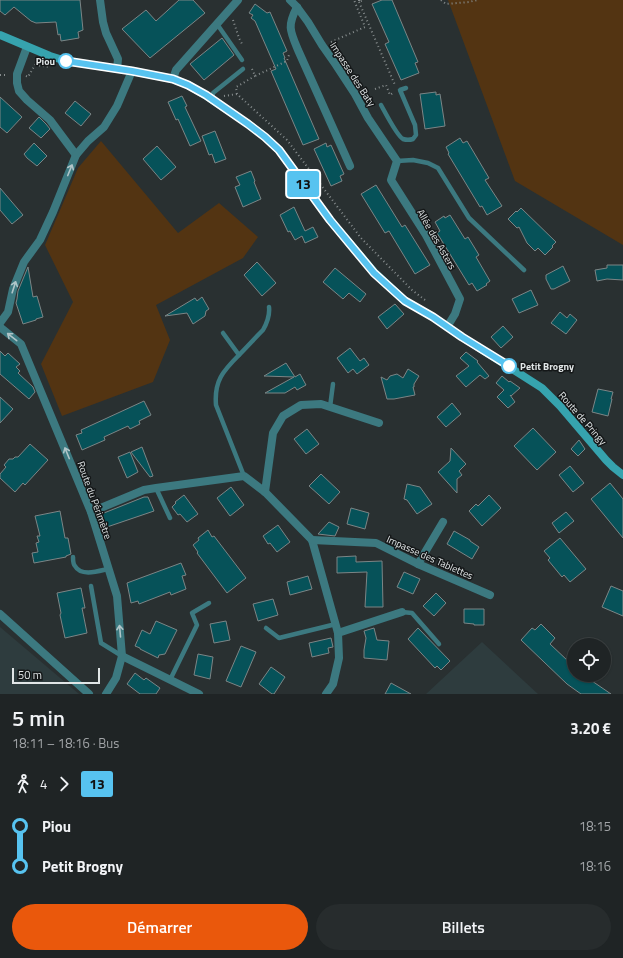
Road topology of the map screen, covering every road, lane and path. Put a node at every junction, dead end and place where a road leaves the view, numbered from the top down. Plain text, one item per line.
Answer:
1 (100, 0) edge
2 (238, 0) edge
3 (290, 0) edge
4 (354, 0) edge
5 (363, 0) edge
6 (441, 0) edge
7 (477, 0) edge
8 (359, 1) edge
9 (297, 7) junction
10 (217, 24) junction
11 (0, 35) edge
12 (331, 42) dead end
13 (27, 47) junction
14 (298, 50) junction
15 (242, 60) dead end
16 (50, 67) dead end
17 (117, 69) junction
18 (243, 69) dead end
19 (132, 71) junction
20 (17, 74) junction
21 (259, 74) dead end
22 (0, 75) edge
23 (255, 76) dead end
24 (173, 79) junction
25 (393, 87) dead end
26 (406, 88) dead end
27 (375, 89) dead end
28 (388, 89) dead end
29 (237, 94) junction
30 (223, 96) dead end
31 (212, 100) junction
32 (381, 106) dead end
33 (76, 155) junction
34 (397, 161) junction
35 (350, 166) dead end
36 (524, 270) dead end
37 (427, 302) dead end
38 (269, 308) dead end
39 (0, 323) edge
40 (0, 327) edge
41 (447, 327) junction
42 (223, 333) dead end
43 (239, 355) junction
44 (333, 384) dead end
45 (330, 407) junction
46 (379, 423) dead end
47 (622, 473) edge
48 (244, 476) junction
49 (156, 488) junction
50 (265, 492) junction
51 (90, 512) junction
52 (170, 518) dead end
53 (442, 522) dead end
54 (312, 540) junction
55 (73, 557) dead end
56 (418, 564) junction
57 (108, 569) junction
58 (91, 586) dead end
59 (490, 595) dead end
60 (209, 603) dead end
61 (402, 612) joint
62 (0, 614) edge
63 (336, 624) junction
64 (266, 628) dead end
65 (338, 633) junction
66 (439, 644) dead end
67 (122, 656) junction
68 (170, 680) junction
69 (111, 686) junction
70 (89, 694) edge
71 (106, 694) edge
72 (116, 694) edge
73 (199, 694) edge
74 (326, 694) edge

1 - 17 street
2 - 10 street
3 - 9 street, Impasse des Baty
4 - 12 path
5 - 8 path
6 - 7 path
8 - 25 path
9 - 14 street
9 - 34 street, Impasse des Baty
10 - 15 lane
10 - 24 street
11 - 13 street, Route de Pringy
13 - 17 street, Route de Pringy
13 - 20 street
14 - 21 path
14 - 35 street
16 - 20 path
17 - 19 street, Route de Pringy
18 - 31 lane
19 - 24 street, Route de Pringy
19 - 33 street
20 - 22 path
20 - 33 street
23 - 29 path
24 - 31 street, Route de Pringy
26 - 32 lane
27 - 28 path
29 - 30 path
29 - 37 path
31 - 41 street, Route de Pringy
39 -> 33 street
34 - 36 lane
34 - 41 street, Allée des Asters
38 - 43 lane
51 -> 40 street, Route du Périmètre
41 - 47 street, Route de Pringy
42 - 43 lane
43 - 48 lane
44 - 45 lane
45 - 46 street
45 - 50 street
48 - 49 street
48 - 50 street
49 - 51 street
49 - 52 lane
50 - 54 street
51 - 57 street, Route du Périmètre
53 - 56 street
54 - 56 street, Impasse des Tablettes
54 - 63 street
55 - 57 lane
56 - 59 street, Impasse des Tablettes
67 -> 57 street, Route du Périmètre
58 - 67 lane
60 - 68 lane
61 - 65 street
61 - 66 lane
62 - 70 street
63 - 64 lane
63 - 65 street
65 - 74 street
67 - 68 street
67 - 69 street, Route du Périmètre
68 - 73 street
69 - 71 street, Route du Périmètre
69 - 72 street

